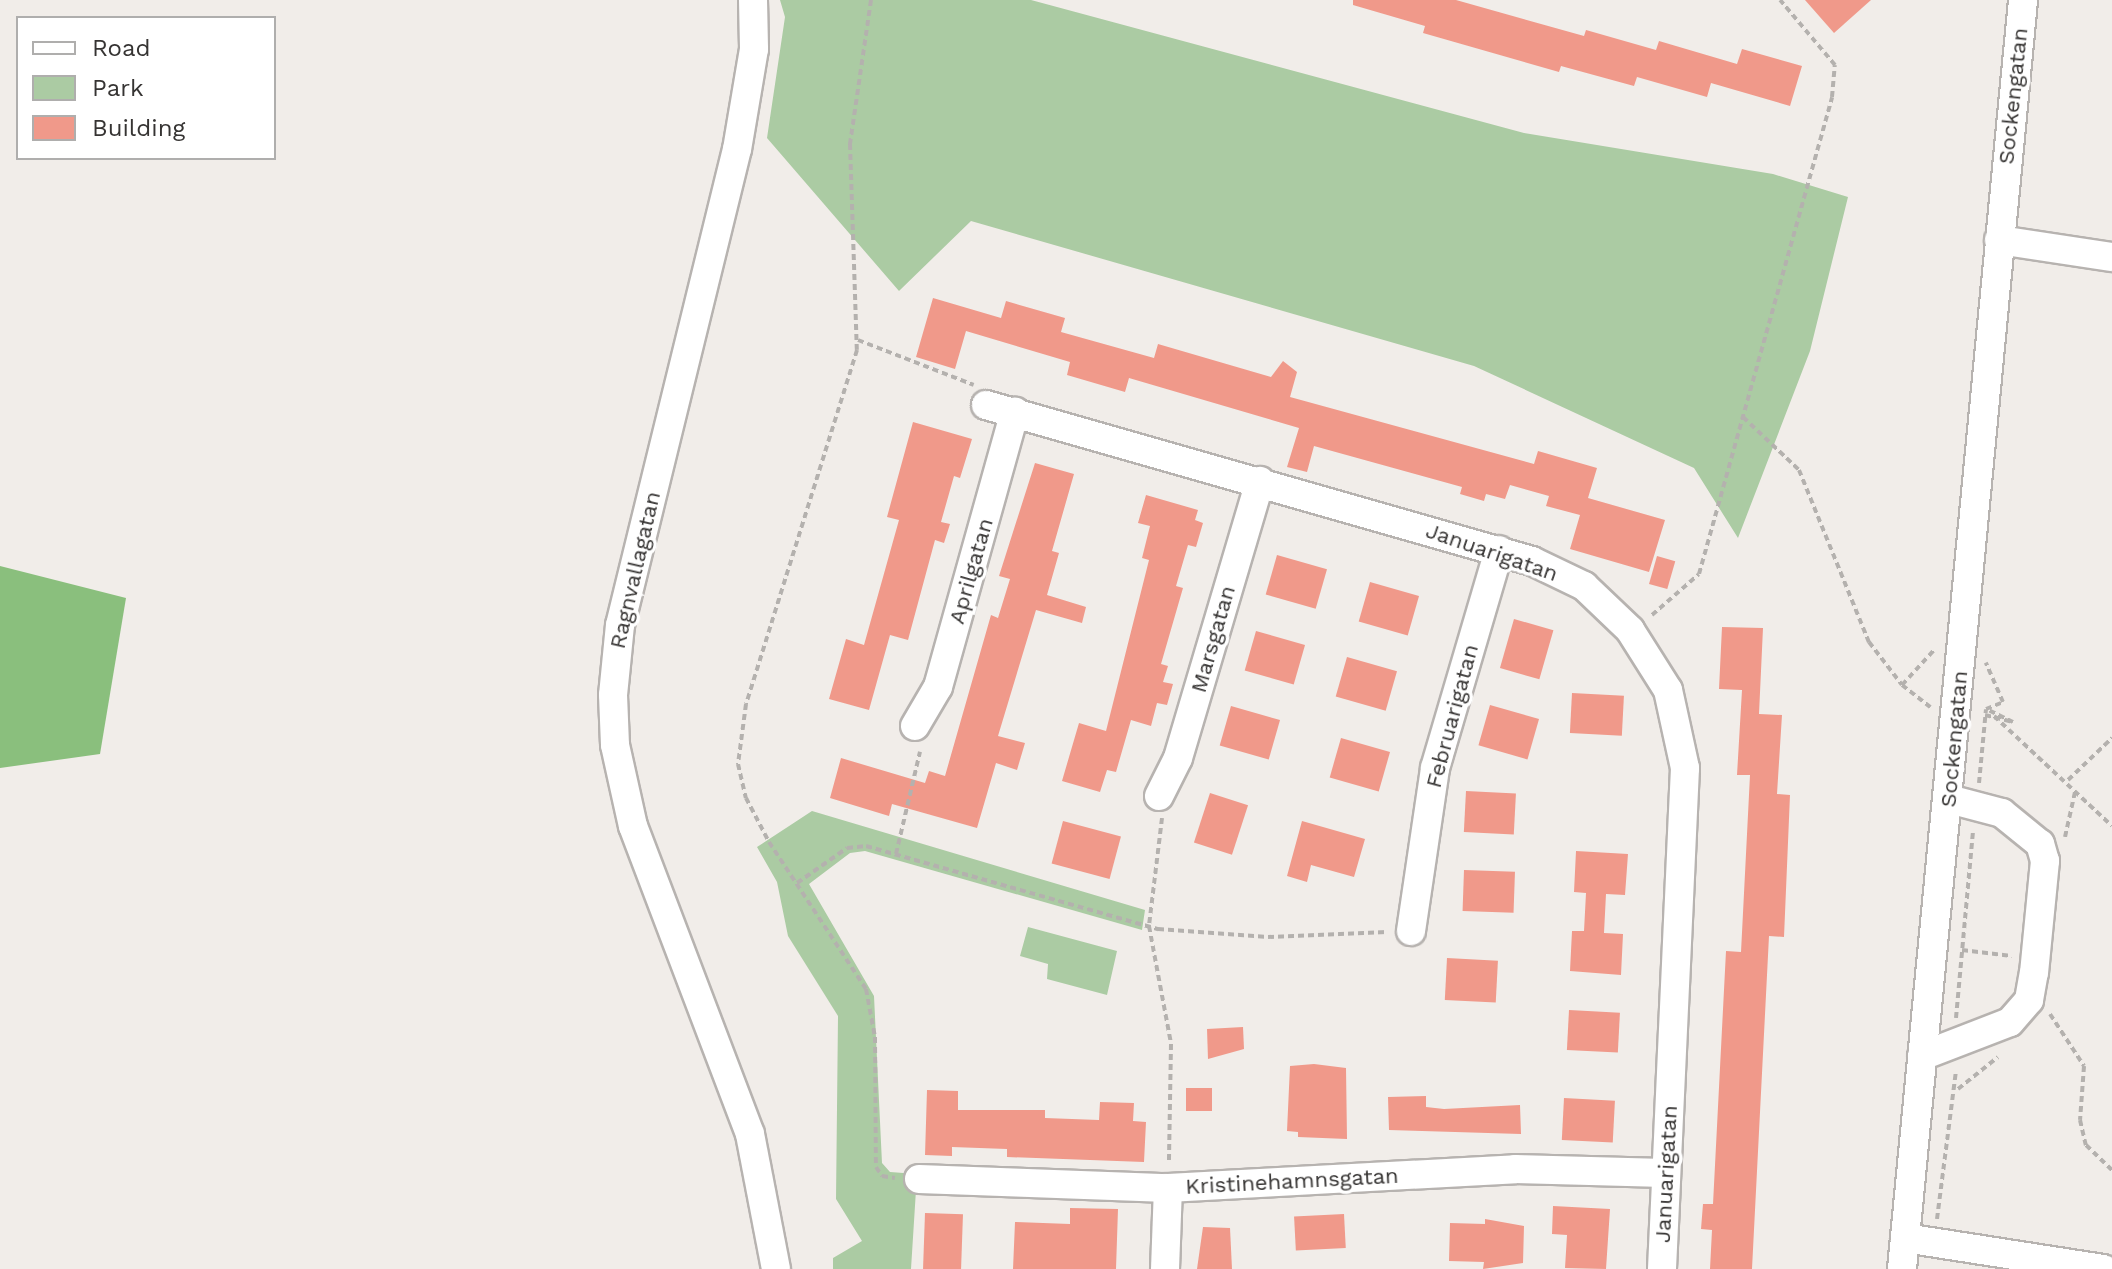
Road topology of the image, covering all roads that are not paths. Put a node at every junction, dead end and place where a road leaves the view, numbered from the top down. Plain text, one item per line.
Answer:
1 (753, 0) edge
2 (2023, 0) edge
3 (1999, 240) junction
4 (2112, 257) edge
5 (986, 405) road end
6 (1015, 412) junction
7 (1260, 481) junction
8 (1499, 550) junction
9 (915, 726) road end
10 (1159, 796) road end
11 (1962, 802) junction
12 (1411, 931) road end
13 (1922, 1056) junction
14 (1665, 1173) junction
15 (919, 1179) road end
16 (1168, 1188) junction
17 (1905, 1238) junction
18 (776, 1269) edge
19 (1165, 1269) edge
20 (1662, 1269) edge
21 (1902, 1269) edge
22 (2104, 1269) edge

1 - 18 street, Ragnvallagatan
2 - 3 street, Sockengatan
3 - 4 street
3 - 11 street, Sockengatan
5 - 6 street, Januarigatan
6 - 7 street, Januarigatan
6 - 9 street, Aprilgatan
7 - 8 street, Januarigatan
7 - 10 street, Marsgatan
8 - 12 street, Februarigatan
8 - 14 street, Januarigatan
11 - 13 street, Sockengatan
11 - 13 street
13 - 17 street, Sockengatan
14 - 16 street, Kristinehamnsgatan
14 - 20 street, Januarigatan
15 - 16 street, Kristinehamnsgatan
16 - 19 street
17 - 21 street, Sockengatan
17 - 22 street

